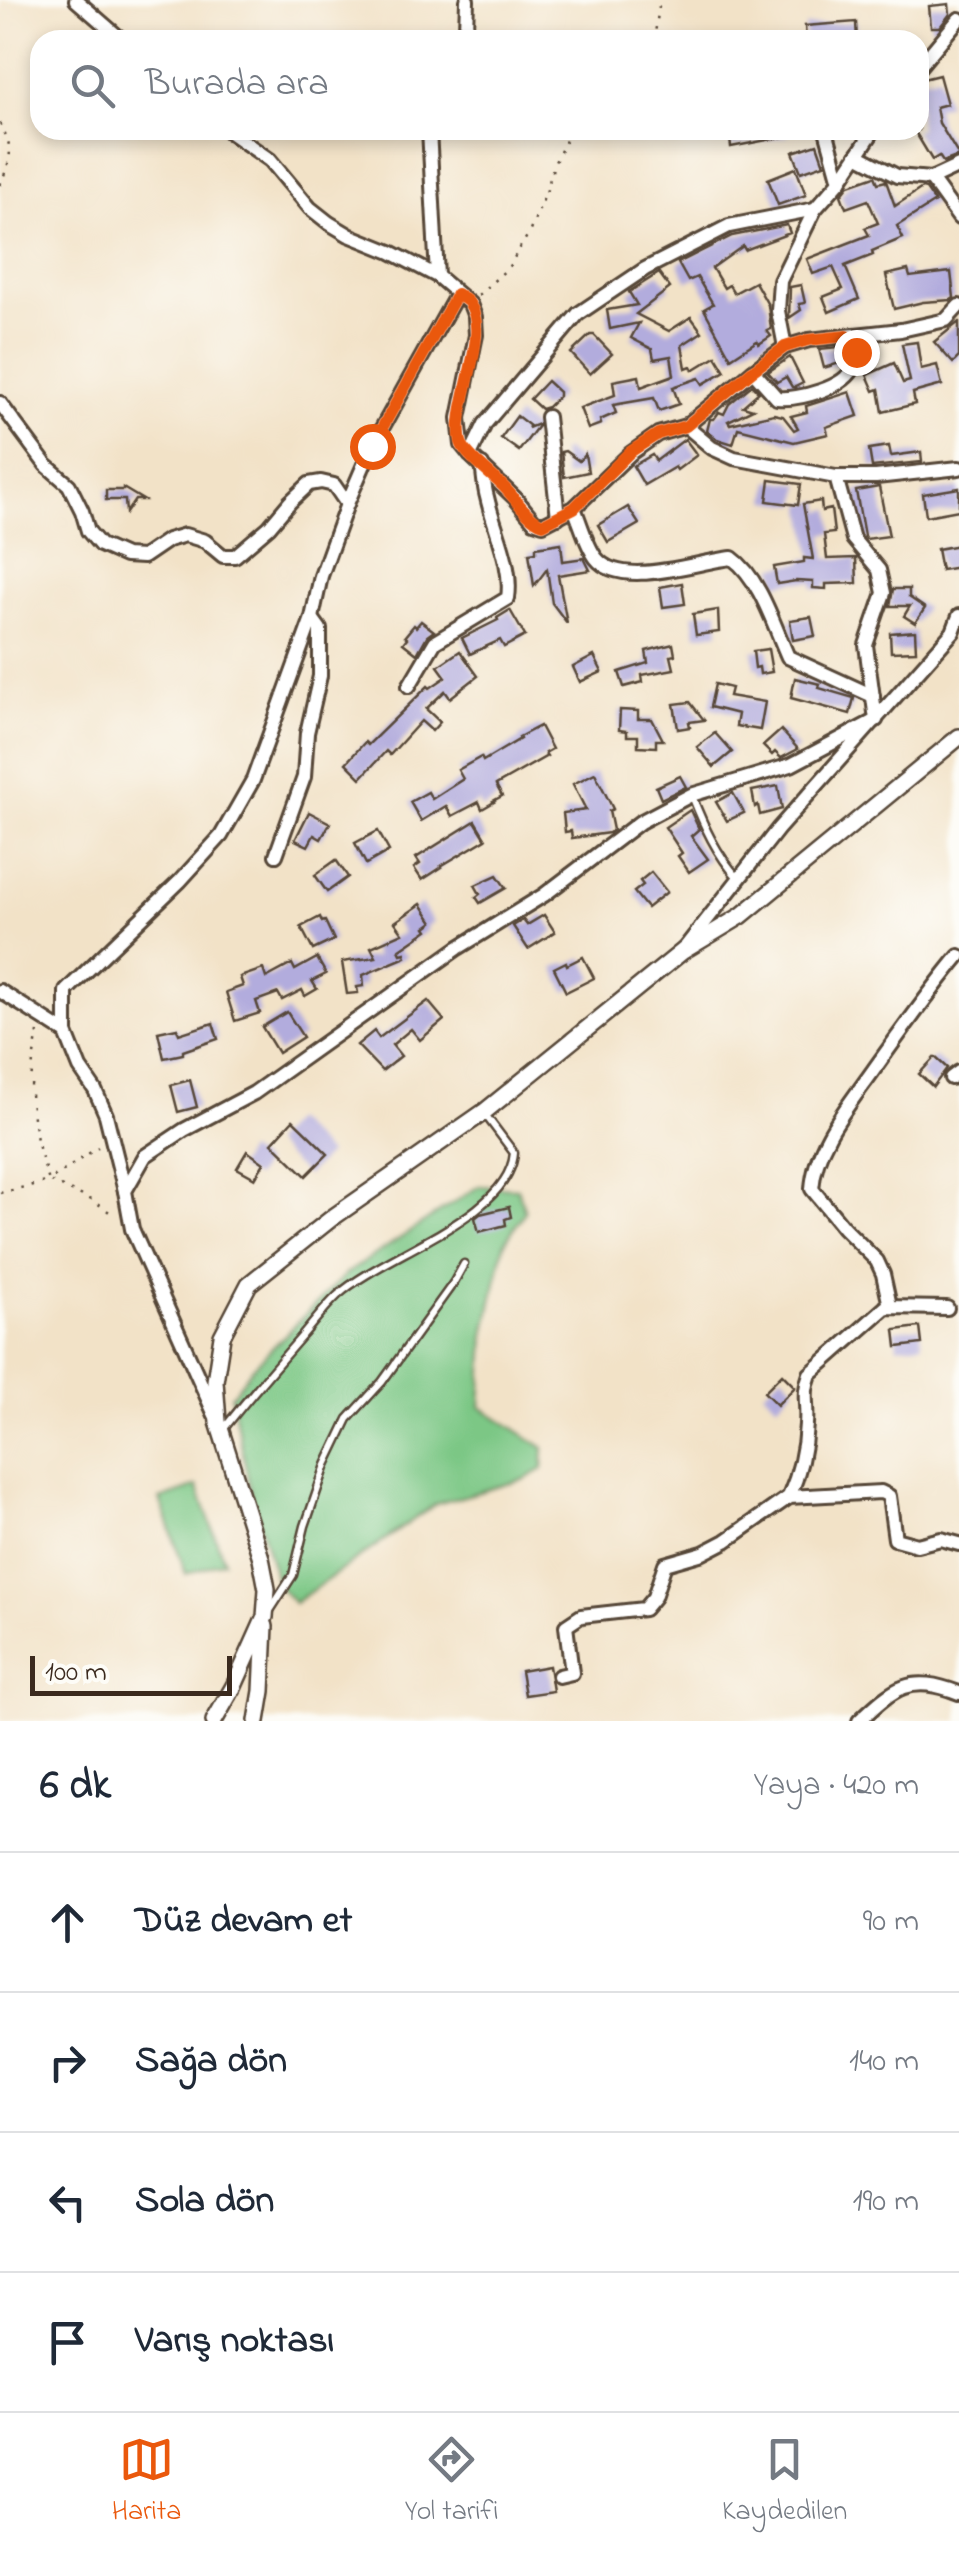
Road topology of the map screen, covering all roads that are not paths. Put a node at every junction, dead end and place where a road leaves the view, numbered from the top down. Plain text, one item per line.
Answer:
1 (76, 0) edge
2 (467, 0) edge
3 (959, 19) edge
4 (110, 30) edge
5 (466, 30) edge
6 (929, 55) edge
7 (240, 140) edge
8 (430, 140) edge
9 (829, 140) edge
10 (867, 140) edge
11 (857, 155) junction
12 (959, 166) edge
13 (931, 179) junction
14 (840, 181) junction
15 (815, 209) junction
16 (959, 218) edge
17 (437, 276) junction
18 (457, 294) junction
19 (959, 306) edge
20 (847, 336) junction
21 (785, 347) junction
22 (752, 371) junction
23 (0, 403) edge
24 (547, 417) dead end
25 (686, 426) junction
26 (470, 455) junction
27 (482, 465) junction
28 (959, 468) edge
29 (836, 477) junction
30 (346, 504) junction
31 (574, 508) junction
32 (558, 516) junction
33 (959, 616) edge
34 (312, 618) junction
35 (410, 686) dead end
36 (873, 696) junction
37 (876, 720) junction
38 (959, 737) edge
39 (692, 794) junction
40 (276, 855) dead end
41 (739, 879) junction
42 (683, 950) junction
43 (959, 956) edge
44 (0, 991) edge
45 (66, 1034) junction
46 (484, 1112) junction
47 (125, 1191) junction
48 (464, 1264) dead end
49 (890, 1306) junction
50 (946, 1308) dead end
51 (220, 1427) junction
52 (790, 1497) junction
53 (959, 1544) edge
54 (265, 1617) junction
55 (559, 1676) dead end
56 (959, 1693) edge
57 (214, 1721) edge
58 (257, 1721) edge
59 (859, 1721) edge

1 - 4 street
2 - 5 street
3 - 6 street
7 - 17 street
8 - 17 street
9 - 14 street
10 - 11 street
11 - 13 street
11 - 14 street
12 - 13 street
13 - 16 street
14 - 15 street
15 - 21 street
15 - 26 street
17 - 18 street
18 - 26 street
18 - 30 street
19 - 20 street
20 - 21 street
20 - 22 street
21 - 22 street
22 - 25 street
23 - 30 street
24 - 32 street
25 - 29 street
25 - 31 street
26 - 27 street
27 - 32 street
27 - 35 street
28 - 29 street
29 - 36 street
30 - 34 street
31 - 32 street
31 - 36 street
33 - 37 street
34 - 40 street
34 - 45 street
36 - 37 street
37 - 39 street
37 - 41 street
38 - 42 street
39 - 41 lane
39 - 47 street
41 - 42 street
42 - 46 street
43 - 49 street
44 - 45 street
45 - 47 street
46 - 51 street
46 - 51 lane
47 - 51 street
48 - 54 lane
49 - 50 street
49 - 52 street
51 - 54 street
52 - 53 street
52 - 55 street
54 - 57 street
54 - 58 street
56 - 59 street

